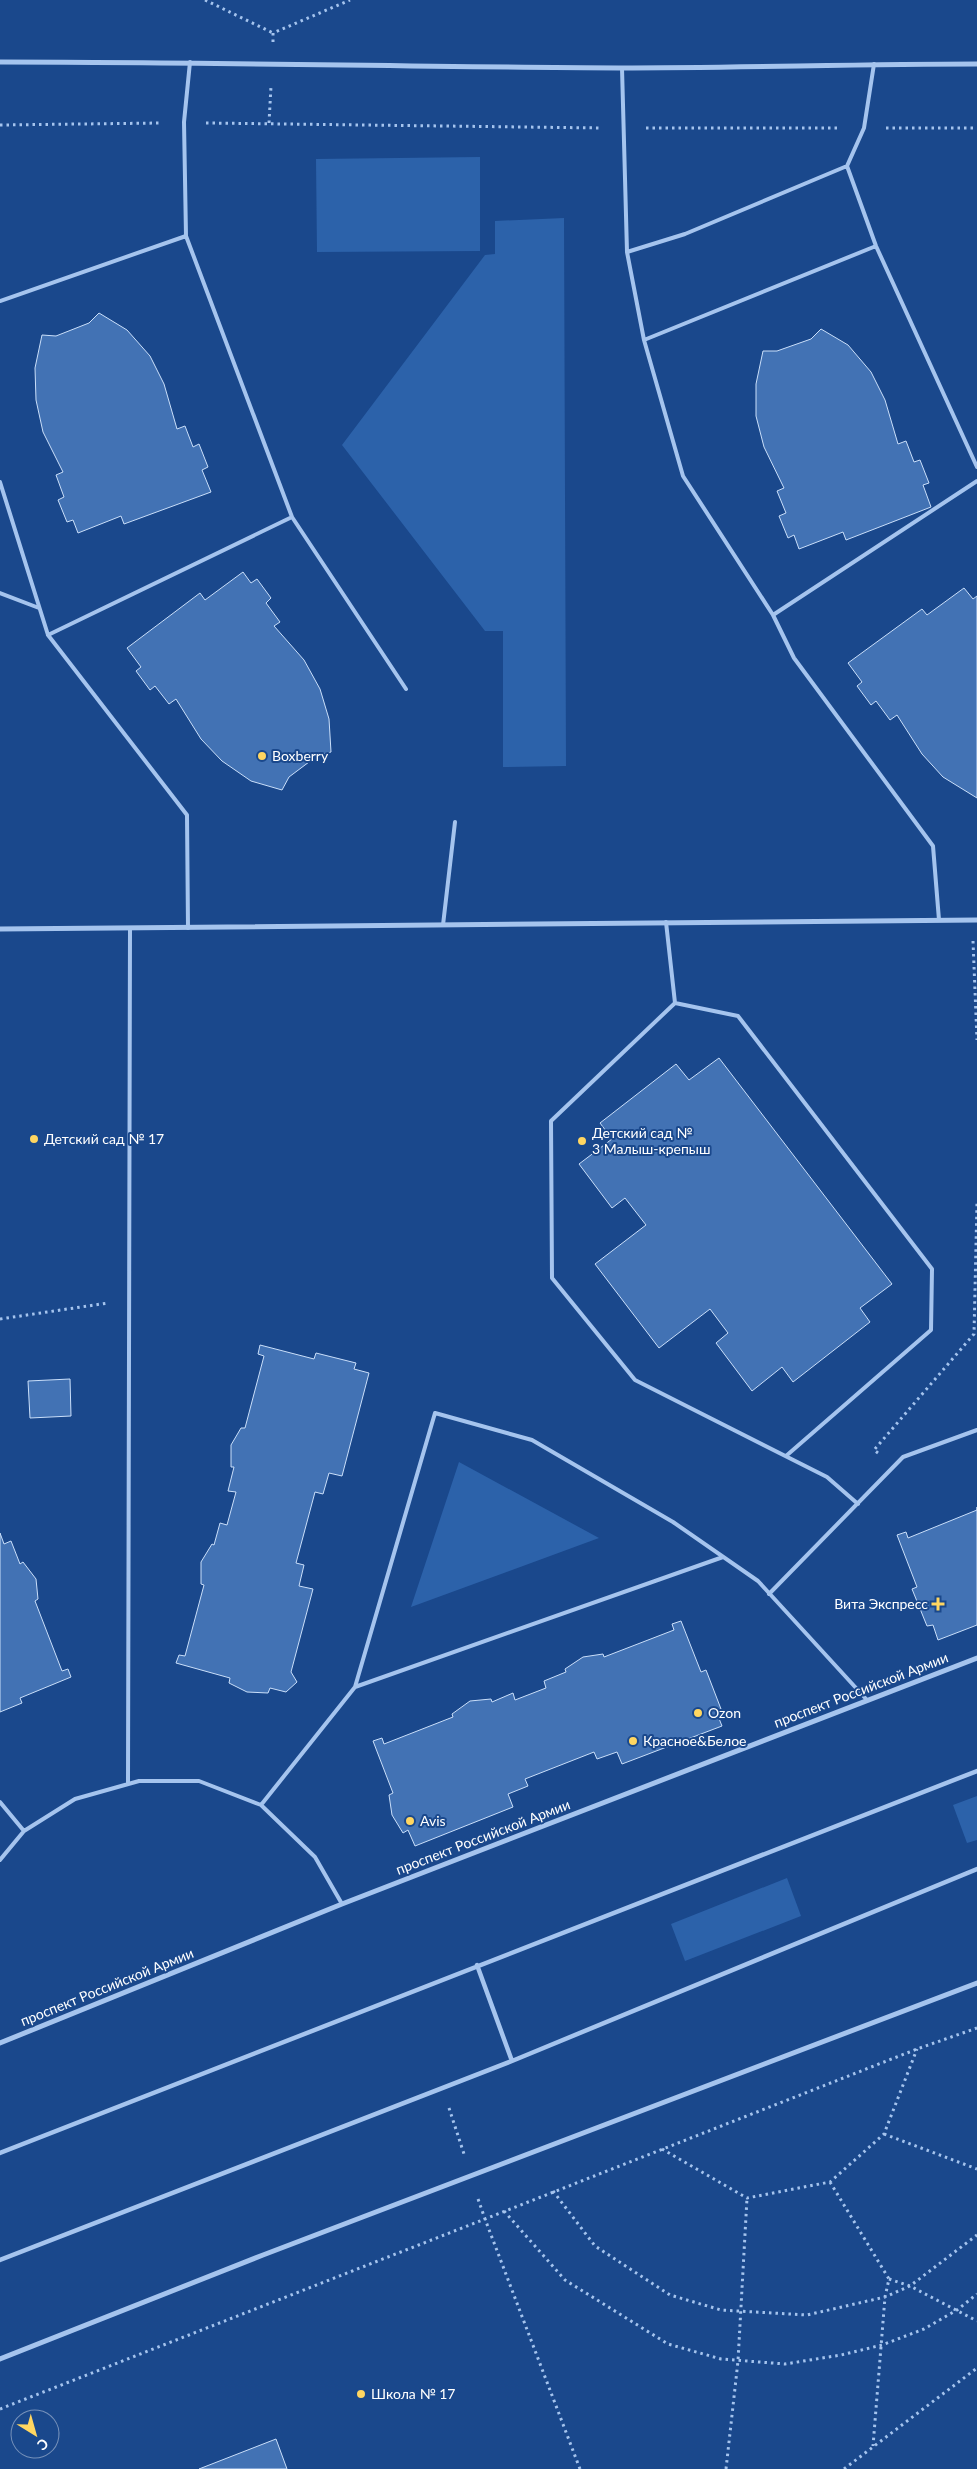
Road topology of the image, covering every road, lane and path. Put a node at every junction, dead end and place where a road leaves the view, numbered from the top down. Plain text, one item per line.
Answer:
1 (205, 0) edge
2 (274, 33) dead end
3 (0, 62) edge
4 (190, 62) junction
5 (874, 64) junction
6 (977, 64) edge
7 (622, 68) junction
8 (184, 122) junction
9 (0, 125) edge
10 (622, 128) junction
11 (864, 128) junction
12 (977, 128) edge
13 (847, 166) junction
14 (186, 236) junction
15 (876, 246) junction
16 (627, 252) junction
17 (0, 301) edge
18 (644, 340) junction
19 (977, 467) edge
20 (977, 481) edge
21 (0, 482) edge
22 (292, 517) junction
23 (0, 593) edge
24 (39, 608) junction
25 (773, 615) junction
26 (48, 635) junction
27 (406, 689) dead end
28 (455, 822) dead end
29 (939, 920) junction
30 (975, 920) edge
31 (666, 922) junction
32 (443, 925) junction
33 (130, 928) junction
34 (188, 928) junction
35 (0, 929) edge
36 (675, 1003) junction
37 (977, 1040) edge
38 (129, 1294) junction
39 (0, 1319) edge
40 (977, 1430) edge
41 (786, 1456) junction
42 (858, 1504) junction
43 (723, 1557) junction
44 (769, 1594) junction
45 (977, 1658) edge
46 (355, 1688) junction
47 (867, 1700) junction
48 (977, 1772) edge
49 (128, 1784) junction
50 (0, 1802) edge
51 (261, 1805) junction
52 (24, 1831) junction
53 (0, 1860) edge
54 (977, 1869) edge
55 (342, 1904) junction
56 (477, 1965) junction
57 (977, 1983) edge
58 (977, 2028) edge
59 (0, 2043) edge
60 (917, 2048) junction
61 (512, 2061) junction
62 (443, 2088) junction
63 (884, 2134) junction
64 (661, 2149) junction
65 (0, 2153) edge
66 (977, 2169) edge
67 (471, 2176) junction
68 (830, 2182) junction
69 (553, 2191) junction
70 (747, 2198) junction
71 (504, 2211) junction
72 (485, 2219) junction
73 (977, 2235) edge
74 (0, 2260) edge
75 (889, 2279) junction
76 (910, 2286) junction
77 (977, 2294) edge
78 (885, 2296) junction
79 (957, 2310) junction
80 (739, 2311) junction
81 (977, 2321) edge
82 (882, 2345) junction
83 (0, 2359) edge
84 (738, 2361) junction
85 (977, 2368) edge
86 (0, 2409) edge
87 (873, 2446) junction
88 (580, 2469) edge
89 (726, 2469) edge
90 (844, 2469) edge

1 - 2 path
3 - 4 street
4 - 7 street
4 - 8 lane
5 - 6 street
5 - 7 street
5 - 11 lane
7 - 10 lane
8 - 9 path
8 - 10 path
8 - 14 lane
10 - 11 path
10 - 16 lane
11 - 12 path
11 - 13 lane
13 - 15 lane
13 - 16 lane
14 - 17 lane
14 - 22 lane
15 - 18 lane
15 - 19 lane
16 - 18 lane
18 - 25 lane
20 - 25 lane
21 - 24 lane
22 - 26 lane
22 - 27 lane
23 - 24 lane
24 - 26 lane
25 - 29 lane
26 - 34 lane
28 - 32 lane
29 - 30 street
29 - 31 street
30 - 37 path
31 - 32 street
31 - 36 lane
32 - 34 street
33 - 34 street
33 - 35 street
33 - 38 lane
36 - 41 lane
36 - 41 lane
38 - 39 path
38 - 49 lane
40 - 42 lane
41 - 42 lane
42 - 44 lane
43 - 44 lane
43 - 46 lane
43 - 46 lane
44 - 47 lane
45 - 47 street, проспект Российской Армии
46 - 51 lane
47 - 55 street, проспект Российской Армии
48 - 56 street
49 - 51 lane
49 - 52 lane
50 - 52 lane
51 - 55 lane
52 - 53 lane
54 - 61 street
55 - 59 street, проспект Российской Армии
56 - 61 street
56 - 65 street
57 - 67 street
58 - 60 path
60 - 63 path
60 - 64 path
61 - 62 street
62 - 67 path
62 - 74 street
63 - 66 path
63 - 68 path
64 - 69 path
64 - 70 path
67 - 72 path
67 - 83 street
68 - 70 path
68 - 75 path
69 - 71 path
69 - 80 path
70 - 80 path
71 - 72 path
71 - 84 path
72 - 86 path
72 - 88 path
73 - 76 path
75 - 76 path
75 - 78 path
76 - 78 path
76 - 79 path
77 - 79 path
78 - 80 path
78 - 82 path
79 - 81 path
79 - 82 path
80 - 84 path
82 - 84 path
82 - 87 path
84 - 89 path
85 - 87 path
87 - 90 path

